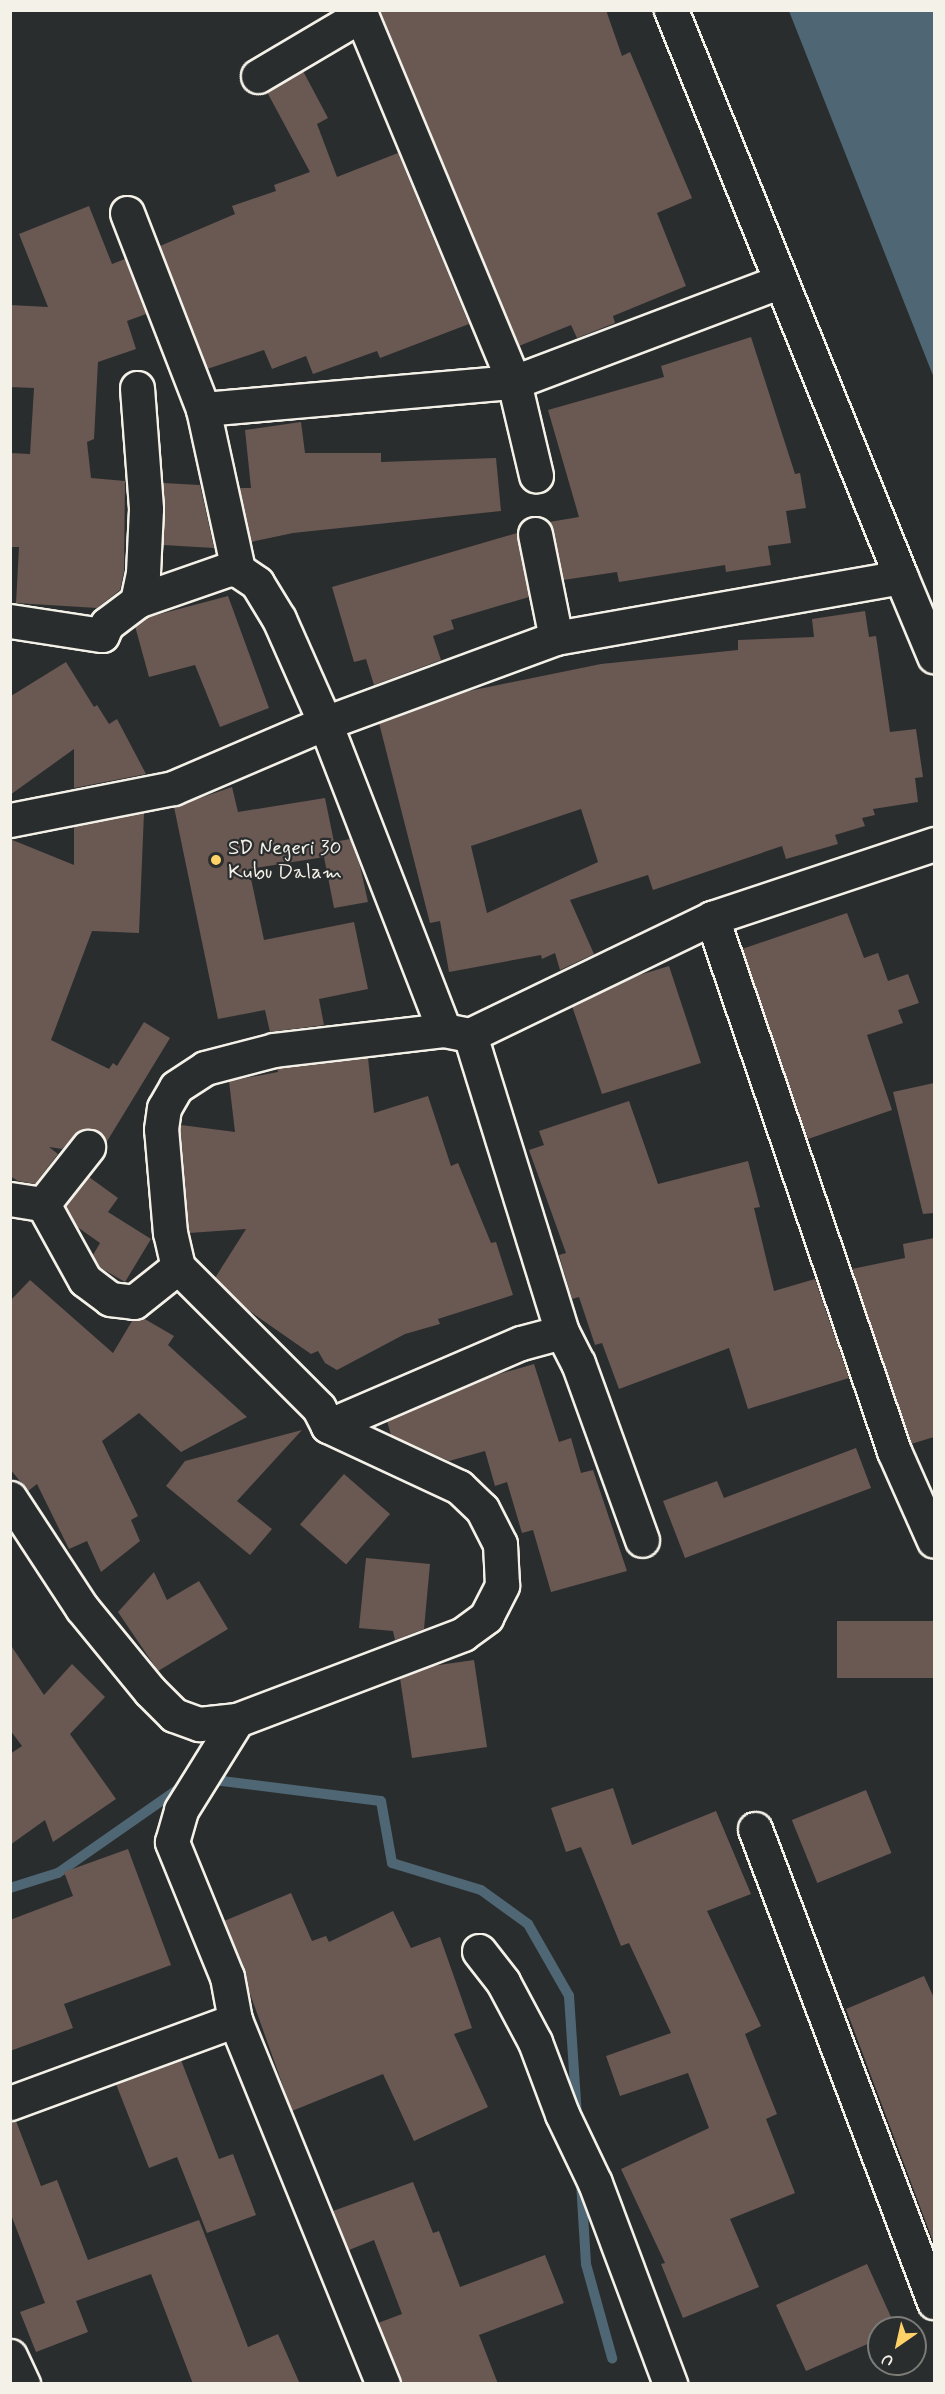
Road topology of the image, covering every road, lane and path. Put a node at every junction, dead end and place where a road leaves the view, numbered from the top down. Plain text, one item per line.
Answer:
1 (671, 10) edge
2 (360, 13) edge
3 (258, 76) dead end
4 (127, 213) dead end
5 (781, 281) junction
6 (514, 382) junction
7 (137, 388) dead end
8 (203, 409) junction
9 (536, 475) dead end
10 (535, 534) dead end
11 (238, 570) junction
12 (901, 577) junction
13 (137, 601) junction
14 (10, 621) edge
15 (556, 638) junction
16 (934, 656) edge
17 (325, 723) junction
18 (10, 820) edge
19 (934, 844) edge
20 (712, 918) junction
21 (457, 1032) junction
22 (88, 1147) dead end
23 (10, 1199) edge
24 (43, 1204) junction
25 (178, 1267) junction
26 (562, 1332) junction
27 (327, 1426) junction
28 (10, 1498) edge
29 (642, 1540) dead end
30 (934, 1541) edge
31 (229, 1731) junction
32 (755, 1829) dead end
33 (479, 1951) dead end
34 (235, 2020) junction
35 (10, 2103) edge
36 (934, 2302) edge
37 (383, 2384) edge
38 (670, 2384) edge

1 - 5 street
2 - 3 street
2 - 6 street
4 - 8 street
5 - 6 street
5 - 12 street
6 - 8 street
6 - 9 street
7 - 13 street
8 - 11 street
10 - 15 street
11 - 13 street
11 - 17 street
12 - 15 street
12 - 16 street
13 - 14 street
15 - 17 street
17 - 18 street
17 - 21 street
19 - 20 street
20 - 21 street
20 - 30 street
21 - 25 street
21 - 26 street
22 - 24 street
23 - 24 street
24 - 25 street
25 - 27 street
26 - 27 street
26 - 29 street
27 - 31 street
28 - 31 street
31 - 34 street
32 - 36 street
33 - 38 street
34 - 35 street
34 - 37 street

